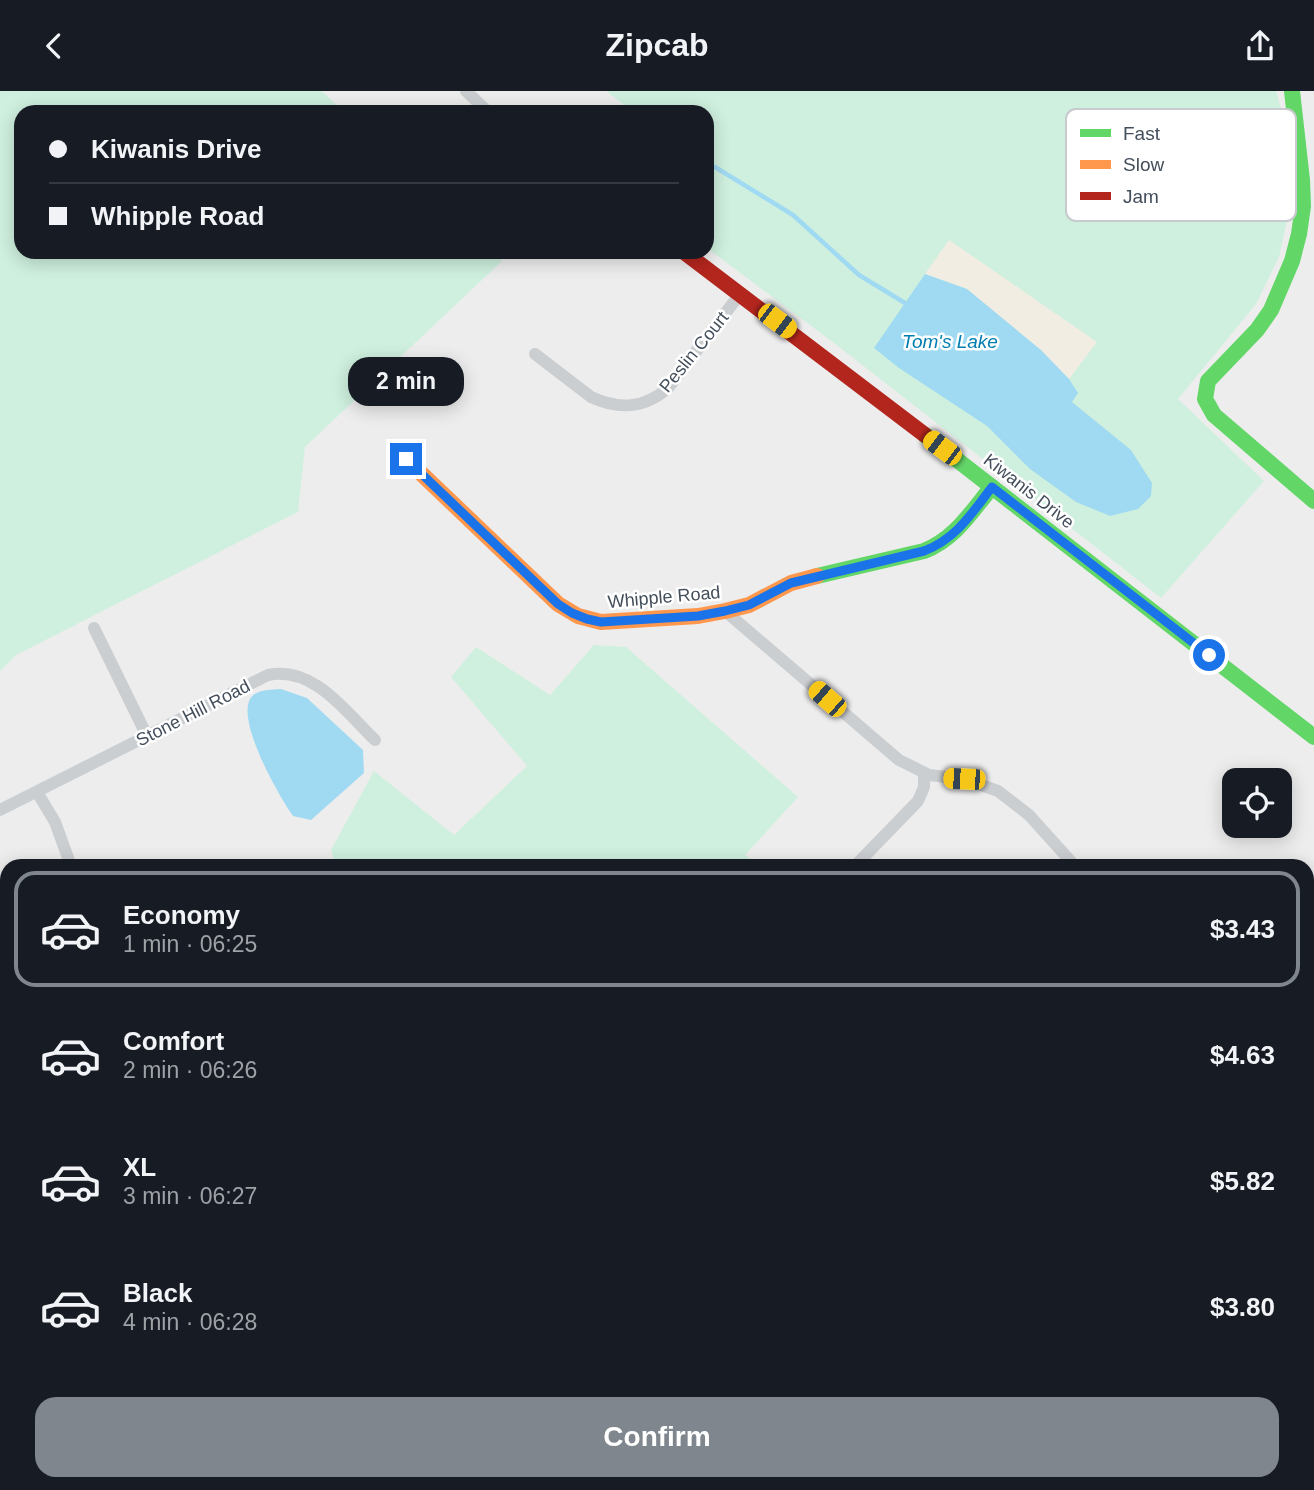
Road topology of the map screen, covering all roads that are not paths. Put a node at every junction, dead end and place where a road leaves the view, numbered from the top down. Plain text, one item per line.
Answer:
1 (466, 91) edge
2 (1292, 91) edge
3 (481, 105) edge
4 (1295, 109) edge
5 (1296, 115) edge
6 (693, 259) edge
7 (740, 294) junction
8 (535, 354) dead end
9 (406, 459) dead end
10 (992, 487) junction
11 (1314, 501) edge
12 (725, 611) junction
13 (94, 628) dead end
14 (147, 736) junction
15 (1314, 737) edge
16 (375, 740) dead end
17 (924, 773) junction
18 (37, 792) junction
19 (0, 810) edge
20 (68, 859) edge
21 (862, 859) edge
22 (1069, 859) edge

1 - 3 street
2 - 4 street
5 - 11 street
6 - 7 street, Kiwanis Drive
7 - 8 street, Peslin Court
7 - 10 street, Kiwanis Drive
9 - 12 street, Whipple Road
10 - 12 street, Whipple Road
10 - 15 street, Kiwanis Drive
12 - 17 street
13 - 14 street
14 - 16 street, Stone Hill Road
14 - 18 street, Stone Hill Road
17 - 21 street
17 - 22 street
18 - 19 street, Stone Hill Road
18 - 20 street

